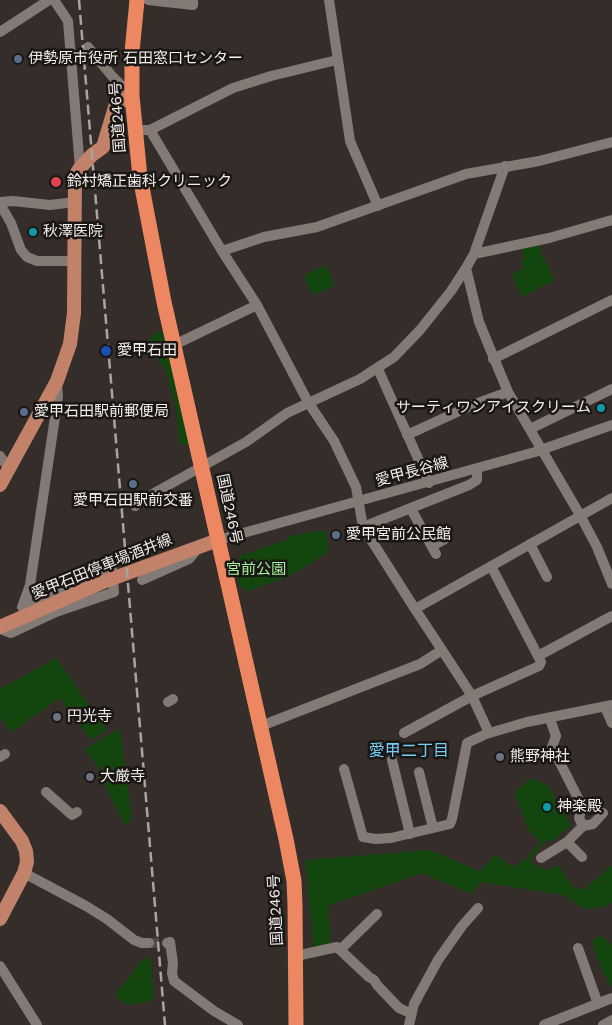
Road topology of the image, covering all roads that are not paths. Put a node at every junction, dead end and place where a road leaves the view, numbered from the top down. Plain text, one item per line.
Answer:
1 (49, 0) edge
2 (54, 0) edge
3 (137, 0) edge
4 (148, 0) edge
5 (193, 0) edge
6 (329, 0) edge
7 (0, 32) edge
8 (88, 47) dead end
9 (337, 60) junction
10 (132, 96) junction
11 (143, 130) junction
12 (612, 142) edge
13 (505, 166) junction
14 (80, 168) junction
15 (75, 202) junction
16 (0, 203) edge
17 (378, 206) junction
18 (612, 220) edge
19 (222, 251) junction
20 (474, 254) junction
21 (75, 261) junction
22 (466, 268) junction
23 (612, 300) edge
24 (257, 305) junction
25 (174, 345) junction
26 (493, 358) junction
27 (378, 368) junction
28 (57, 381) junction
29 (612, 389) edge
30 (508, 392) junction
31 (308, 402) junction
32 (612, 425) edge
33 (530, 429) junction
34 (407, 435) junction
35 (542, 450) junction
36 (0, 456) edge
37 (202, 466) junction
38 (9, 469) junction
39 (477, 469) junction
40 (429, 483) junction
41 (0, 485) edge
42 (612, 498) edge
43 (359, 502) junction
44 (135, 506) dead end
45 (411, 509) junction
46 (580, 516) junction
47 (364, 528) junction
48 (445, 539) dead end
49 (218, 540) junction
50 (530, 544) junction
51 (200, 546) junction
52 (491, 566) junction
53 (547, 578) dead end
54 (142, 580) dead end
55 (612, 584) edge
56 (415, 609) junction
57 (22, 611) junction
58 (612, 616) edge
59 (0, 628) edge
60 (442, 650) junction
61 (538, 656) junction
62 (472, 696) junction
63 (609, 706) edge
64 (550, 718) junction
65 (612, 723) edge
66 (262, 726) junction
67 (404, 733) dead end
68 (489, 733) junction
69 (392, 760) dead end
70 (344, 769) dead end
71 (419, 772) dead end
72 (46, 792) dead end
73 (0, 811) edge
74 (77, 812) dead end
75 (603, 813) dead end
76 (583, 826) junction
77 (433, 828) junction
78 (410, 834) junction
79 (567, 842) junction
80 (582, 857) dead end
81 (541, 858) dead end
82 (24, 873) junction
83 (478, 908) dead end
84 (372, 915) dead end
85 (0, 919) edge
86 (167, 942) dead end
87 (149, 943) tunnel mouth
88 (578, 948) dead end
89 (341, 949) junction
90 (296, 956) junction
91 (0, 966) edge
92 (611, 1000) edge
93 (598, 1004) junction
94 (410, 1013) junction
95 (612, 1020) edge
96 (37, 1025) edge
97 (238, 1025) edge
98 (296, 1025) edge
99 (409, 1025) edge
100 (544, 1025) edge
101 (603, 1025) edge

1 - 7 street
2 - 14 street
3 - 10 highway, 国道246号
4 - 5 street
6 - 9 street
8 - 10 street
9 - 11 street
9 - 17 street
10 - 11 highway, 国道246号
10 - 14 main road
11 - 19 street
11 - 25 highway, 国道246号
12 - 13 street
13 - 17 street
13 - 20 street
14 - 15 main road
15 - 16 street
15 - 21 main road
16 - 21 street
17 - 19 street
18 - 20 street
19 - 24 street
20 - 22 street
21 - 28 main road
22 - 26 street
22 - 27 street
23 - 26 street
24 - 25 street
24 - 31 street
25 - 37 highway, 国道246号
26 - 30 street
27 - 31 street
27 - 34 street
28 - 38 main road
28 - 57 street
29 - 33 street
30 - 33 street
30 - 34 street
31 - 37 street
31 - 43 street
32 - 35 street, 愛甲長谷線
33 - 35 street
34 - 40 street
35 - 39 street, 愛甲長谷線
35 - 46 street
36 - 38 street
37 - 44 street
37 - 49 highway, 国道246号
38 - 41 main road
39 - 40 street, 愛甲長谷線
39 - 45 street
40 - 43 street, 愛甲長谷線
42 - 46 street
43 - 47 street
43 - 49 street, 愛甲長谷線
45 - 47 street
45 - 48 street
46 - 50 street
46 - 55 street
47 - 56 street
49 - 51 main road, 愛甲石田停車場酒井線
49 - 66 highway, 国道246号
50 - 52 street
50 - 53 street
51 - 54 street
51 - 57 main road, 愛甲石田停車場酒井線
52 - 56 street
52 - 61 street
56 - 60 street
57 - 59 main road, 愛甲石田停車場酒井線
57 - 59 street
58 - 61 street
60 - 62 street
60 - 66 street
61 - 62 street
62 - 67 street
62 - 68 street
63 - 64 street
63 - 65 street
64 - 68 street
64 - 76 street
66 - 90 highway, 国道246号
68 - 77 street
69 - 78 street
70 - 78 street
71 - 77 street
72 - 74 street
73 - 82 main road
75 - 76 street
76 - 79 street
77 - 78 street
79 - 80 street
79 - 81 street
82 - 85 main road
82 - 87 street
83 - 94 street
84 - 89 street
86 - 97 street
88 - 93 street
89 - 90 street
89 - 94 street
90 - 98 highway, 国道246号
91 - 96 street
92 - 93 street
93 - 100 street
94 - 99 street
95 - 101 street

